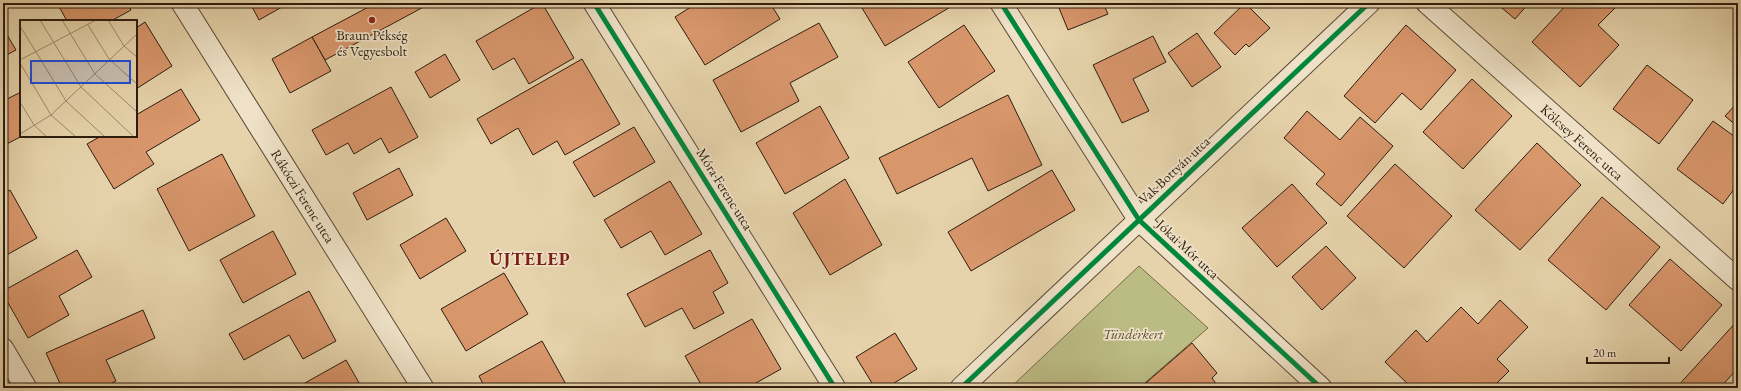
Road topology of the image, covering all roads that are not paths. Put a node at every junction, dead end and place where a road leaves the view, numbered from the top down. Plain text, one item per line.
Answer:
1 (182, 3) edge
2 (594, 3) edge
3 (1001, 3) edge
4 (1369, 3) edge
5 (1427, 3) edge
6 (1139, 220) junction
7 (1738, 280) edge
8 (3, 349) edge
9 (26, 388) edge
10 (423, 388) edge
11 (835, 388) edge
12 (961, 388) edge
13 (1321, 388) edge

1 - 10 street, Rákóczi Ferenc utca
2 - 11 street, Móra Ferenc utca
3 - 6 street, Jókai Mór utca
4 - 6 street, Vak Bottyán utca
5 - 7 street, Kölcsey Ferenc utca
6 - 12 street, Vak Bottyán utca
6 - 13 street, Jókai Mór utca
8 - 9 street

